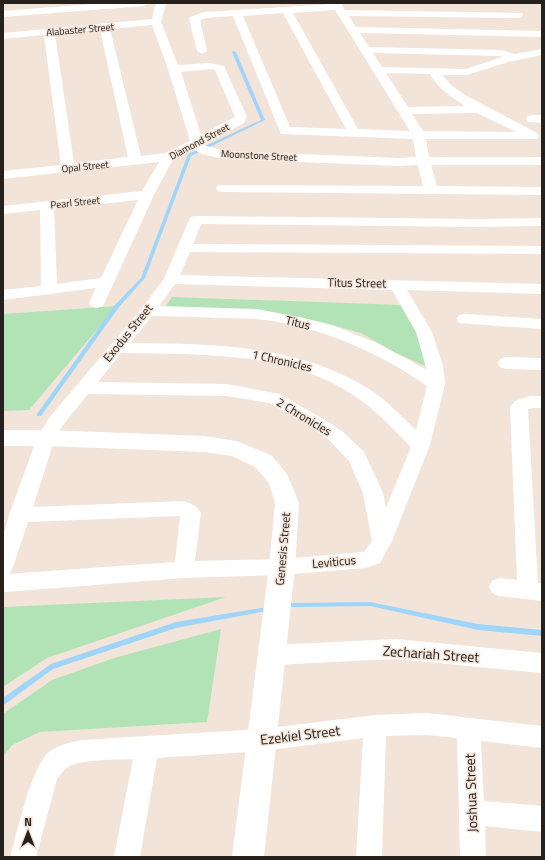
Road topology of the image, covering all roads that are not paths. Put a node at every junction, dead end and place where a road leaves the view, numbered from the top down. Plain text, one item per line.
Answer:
1 (144, 3) edge
2 (161, 3) edge
3 (503, 3) edge
4 (338, 6) edge
5 (287, 10) junction
6 (3, 14) edge
7 (237, 14) junction
8 (524, 20) junction
9 (156, 22) junction
10 (104, 27) junction
11 (354, 30) junction
12 (49, 32) junction
13 (542, 34) edge
14 (3, 36) edge
15 (367, 50) junction
16 (202, 51) dead end
17 (542, 52) edge
18 (518, 57) junction
19 (174, 69) junction
20 (379, 70) junction
21 (434, 71) junction
22 (478, 109) junction
23 (404, 111) junction
24 (354, 133) junction
25 (419, 135) junction
26 (538, 139) edge
27 (197, 142) junction
28 (168, 157) junction
29 (135, 160) junction
30 (423, 161) junction
31 (542, 162) edge
32 (68, 168) junction
33 (3, 175) edge
34 (223, 188) dead end
35 (432, 190) junction
36 (542, 191) edge
37 (147, 195) junction
38 (47, 205) junction
39 (3, 210) edge
40 (542, 222) edge
41 (185, 248) junction
42 (542, 250) edge
43 (172, 278) junction
44 (107, 282) junction
45 (396, 284) junction
46 (49, 288) junction
47 (542, 289) edge
48 (3, 295) edge
49 (97, 303) dead end
50 (148, 311) junction
51 (465, 319) dead end
52 (542, 324) edge
53 (117, 348) junction
54 (506, 363) dead end
55 (542, 364) edge
56 (436, 384) junction
57 (83, 388) junction
58 (542, 402) edge
59 (3, 438) edge
60 (46, 438) junction
61 (421, 445) junction
62 (19, 515) junction
63 (382, 541) junction
64 (3, 567) edge
65 (282, 567) junction
66 (184, 570) junction
67 (3, 581) edge
68 (499, 587) dead end
69 (535, 592) edge
70 (273, 655) junction
71 (542, 663) edge
72 (375, 726) junction
73 (469, 730) junction
74 (542, 737) edge
75 (262, 740) junction
76 (147, 747) junction
77 (472, 812) junction
78 (542, 819) edge
79 (23, 857) edge
80 (127, 857) edge
81 (248, 857) edge
82 (369, 857) edge
83 (473, 857) edge

1 - 6 street
2 - 9 street
3 - 8 street
4 - 5 street
4 - 8 street
4 - 11 street
5 - 7 street
5 - 24 street
7 - 16 street
7 - 24 street
8 - 13 street
9 - 10 street, Alabaster Street
9 - 19 street
10 - 12 street, Alabaster Street
10 - 29 street
11 - 13 street
11 - 15 street
12 - 14 street, Alabaster Street
12 - 32 street
15 - 18 street
15 - 20 street
17 - 18 street
18 - 21 street
19 - 27 street
19 - 27 street, Diamond Street
20 - 21 street
20 - 23 street
21 - 22 street
22 - 23 street
22 - 26 street
23 - 25 street
24 - 25 street
25 - 26 street
25 - 30 street
27 - 28 street, Diamond Street
27 - 30 street, Moonstone Street
28 - 29 street, Opal Street
28 - 37 street, Diamond Street
29 - 32 street, Opal Street
30 - 31 street
30 - 35 street
32 - 33 street, Opal Street
34 - 35 street
35 - 36 street
37 - 38 street, Pearl Street
37 - 44 street, Diamond Street
38 - 39 street, Pearl Street
38 - 46 street
40 - 41 street, Exodus Street
41 - 42 street
41 - 43 street, Exodus Street
43 - 45 street, Titus Street
43 - 50 street, Exodus Street
44 - 46 street
44 - 49 street, Diamond Street
45 - 47 street, Titus Street
45 - 56 street, Leviticus
46 - 48 street
50 - 53 street, Exodus Street
50 - 56 street, Titus
51 - 52 street
53 - 57 street, Exodus Street
53 - 61 street, 1 Chronicles
54 - 55 street
56 - 61 street, Leviticus
57 - 60 street, Exodus Street
57 - 63 street, 2 Chronicles
58 - 69 street
59 - 60 street, Genesis Street
60 - 62 street
60 - 65 street, Genesis Street
61 - 63 street, Leviticus
62 - 64 street
62 - 66 street
63 - 65 street, Leviticus
65 - 66 street, Leviticus
65 - 70 street, Genesis Street
66 - 67 street, Leviticus
68 - 69 street
70 - 71 street, Zechariah Street
70 - 75 street, Genesis Street
72 - 73 street, Ezekiel Street
72 - 75 street, Ezekiel Street
72 - 82 street
73 - 74 street, Ezekiel Street
73 - 77 street, Joshua Street
75 - 76 street, Ezekiel Street
75 - 81 street, Genesis Street
76 - 79 street, Ezekiel Street
76 - 80 street
77 - 78 street
77 - 83 street, Joshua Street

